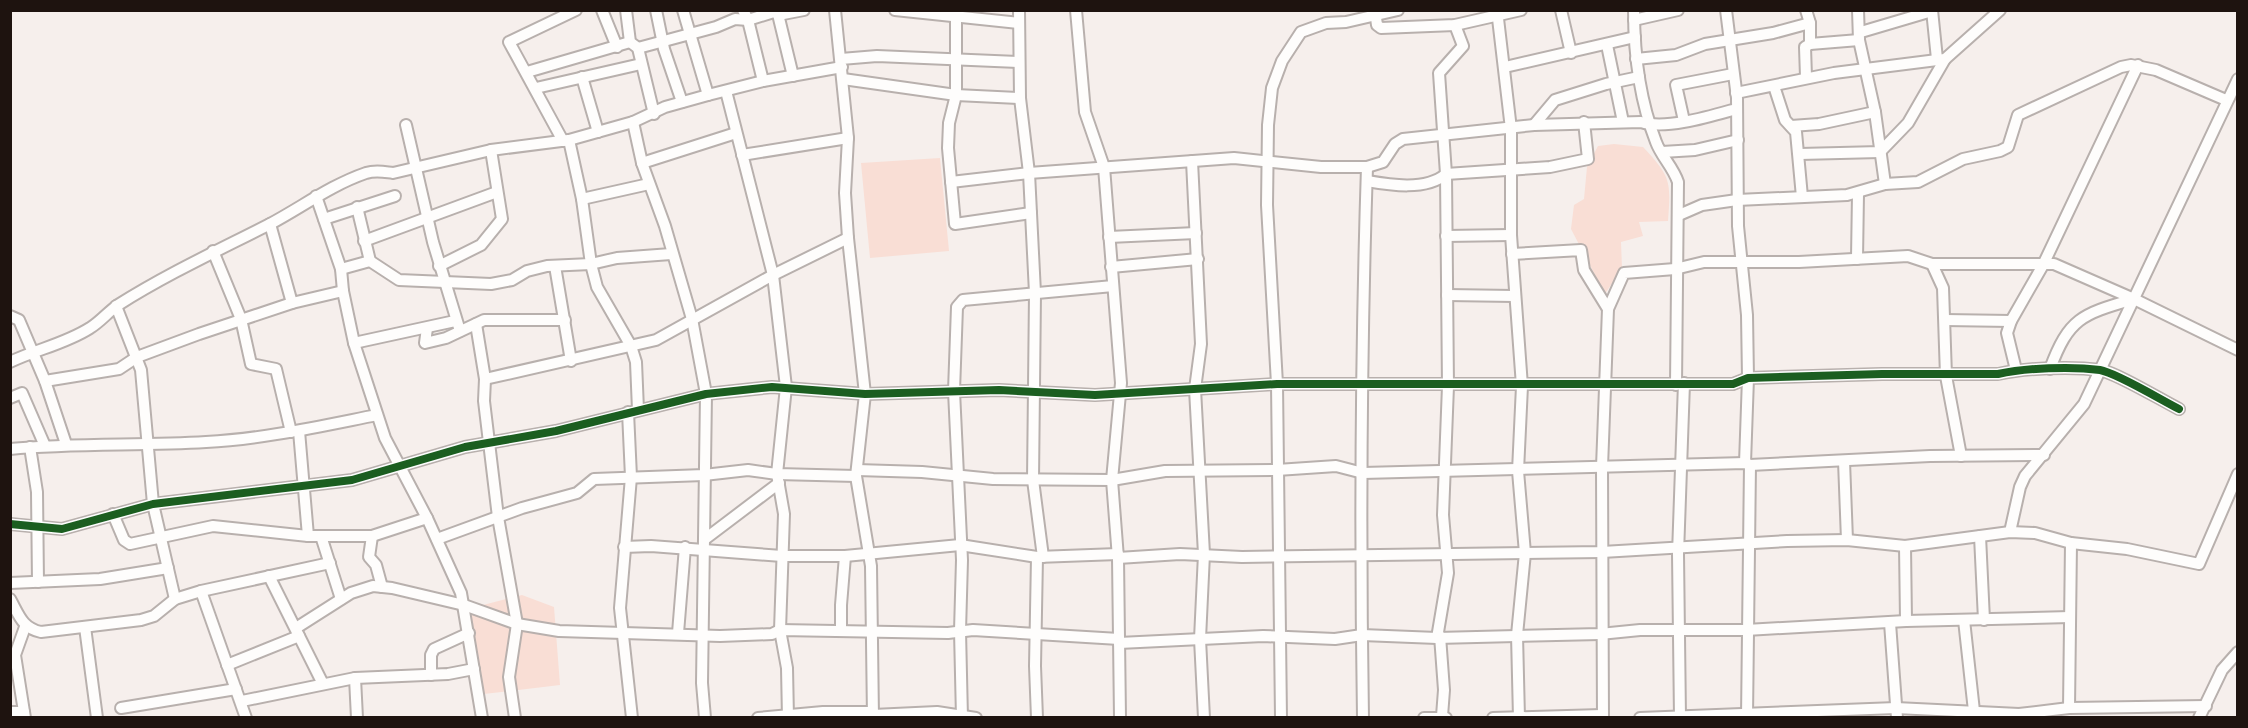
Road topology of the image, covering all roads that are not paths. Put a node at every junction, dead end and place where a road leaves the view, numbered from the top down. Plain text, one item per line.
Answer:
1 (576, 10) edge
2 (602, 10) edge
3 (626, 10) edge
4 (656, 10) edge
5 (683, 10) edge
6 (804, 10) edge
7 (835, 10) edge
8 (895, 10) edge
9 (1019, 10) edge
10 (1076, 10) edge
11 (1342, 10) edge
12 (1398, 10) edge
13 (1452, 10) edge
14 (1521, 10) edge
15 (1561, 10) edge
16 (1678, 10) edge
17 (1726, 10) edge
18 (1806, 10) edge
19 (1858, 10) edge
20 (2000, 10) edge
21 (1932, 11) edge
22 (777, 12) edge
23 (1376, 13) edge
24 (1498, 14) edge
25 (746, 15) edge
26 (1634, 15) edge
27 (956, 17) junction
28 (1346, 22) junction
29 (1020, 23) junction
30 (1810, 23) junction
31 (1454, 25) junction
32 (689, 32) junction
33 (1860, 36) junction
34 (1635, 37) junction
35 (1729, 39) junction
36 (663, 40) junction
37 (1810, 44) junction
38 (634, 45) junction
39 (1607, 45) junction
40 (617, 47) junction
41 (1570, 53) junction
42 (957, 58) junction
43 (1636, 59) junction
44 (1941, 59) junction
45 (1019, 62) junction
46 (841, 63) junction
47 (641, 64) junction
48 (2138, 65) junction
49 (1505, 67) junction
50 (1864, 69) junction
51 (527, 72) junction
52 (1733, 74) junction
53 (793, 76) junction
54 (582, 77) junction
55 (1639, 77) junction
56 (1806, 77) junction
57 (843, 79) junction
58 (2238, 79) edge
59 (763, 81) junction
60 (1613, 82) junction
61 (1774, 87) junction
62 (536, 88) junction
63 (726, 91) junction
64 (1736, 93) junction
65 (708, 95) junction
66 (956, 95) junction
67 (1020, 98) junction
68 (2226, 100) junction
69 (682, 102) junction
70 (1736, 109) junction
71 (1875, 112) junction
72 (654, 114) junction
73 (1684, 121) junction
74 (633, 122) junction
75 (1584, 122) junction
76 (1623, 122) junction
77 (406, 125) dead end
78 (1534, 125) junction
79 (1649, 125) junction
80 (1791, 126) junction
81 (1511, 129) junction
82 (598, 132) junction
83 (736, 132) junction
84 (1444, 135) junction
85 (848, 138) junction
86 (566, 140) junction
87 (1738, 140) junction
88 (491, 150) junction
89 (1662, 152) junction
90 (1880, 152) junction
91 (1800, 154) junction
92 (742, 155) junction
93 (1192, 161) junction
94 (642, 163) junction
95 (1267, 163) junction
96 (1104, 167) junction
97 (1367, 167) junction
98 (416, 169) junction
99 (1511, 170) junction
100 (1029, 173) junction
101 (1446, 174) junction
102 (1367, 181) junction
103 (951, 182) junction
104 (649, 184) junction
105 (1884, 184) junction
106 (497, 192) junction
107 (1858, 194) junction
108 (316, 196) junction
109 (395, 196) dead end
110 (1802, 197) junction
111 (582, 199) junction
112 (1737, 200) junction
113 (357, 207) junction
114 (1031, 213) junction
115 (1678, 215) junction
116 (427, 218) junction
117 (324, 219) junction
118 (270, 224) junction
119 (1196, 233) junction
120 (1511, 235) junction
121 (1446, 236) junction
122 (1109, 237) junction
123 (848, 238) junction
124 (364, 241) junction
125 (213, 251) junction
126 (671, 254) junction
127 (1512, 254) junction
128 (1198, 259) junction
129 (1857, 259) junction
130 (370, 261) junction
131 (1741, 262) junction
132 (591, 264) junction
133 (1932, 264) junction
134 (2043, 265) junction
135 (439, 266) junction
136 (555, 266) junction
137 (1111, 267) junction
138 (341, 269) junction
139 (1675, 269) junction
140 (773, 274) junction
141 (444, 282) junction
142 (1113, 286) junction
143 (343, 291) junction
144 (1035, 293) junction
145 (1447, 296) junction
146 (1514, 296) junction
147 (2134, 299) junction
148 (292, 303) junction
149 (116, 306) junction
150 (1608, 309) junction
151 (10, 316) edge
152 (692, 318) junction
153 (241, 319) junction
154 (565, 320) junction
155 (1945, 320) junction
156 (2011, 321) junction
157 (476, 324) junction
158 (458, 326) junction
159 (354, 343) junction
160 (631, 346) junction
161 (2238, 350) edge
162 (31, 352) junction
163 (137, 357) junction
164 (571, 361) junction
165 (10, 362) edge
166 (2050, 369) junction
167 (2016, 370) junction
168 (2101, 370) junction
169 (1946, 376) junction
170 (1748, 378) junction
171 (485, 379) junction
172 (45, 381) junction
173 (1277, 384) junction
174 (1605, 384) junction
175 (1680, 384) junction
176 (1363, 385) junction
177 (1448, 386) junction
178 (1522, 386) junction
179 (786, 387) junction
180 (1195, 389) junction
181 (954, 391) junction
182 (706, 394) junction
183 (865, 394) junction
184 (1035, 394) junction
185 (1119, 394) junction
186 (10, 398) edge
187 (2179, 409) dead end
188 (633, 411) junction
189 (377, 415) junction
190 (295, 431) junction
191 (146, 443) junction
192 (66, 444) junction
193 (491, 444) junction
194 (45, 446) junction
195 (30, 447) junction
196 (10, 449) edge
197 (2044, 455) junction
198 (1961, 456) junction
199 (1844, 461) junction
200 (400, 464) junction
201 (1747, 464) junction
202 (1683, 466) junction
203 (1602, 467) junction
204 (1277, 471) junction
205 (1518, 471) junction
206 (1198, 472) junction
207 (1443, 472) junction
208 (856, 473) junction
209 (1363, 473) junction
210 (2238, 474) edge
211 (704, 475) junction
212 (956, 476) junction
213 (631, 477) junction
214 (778, 478) junction
215 (1033, 480) junction
216 (1112, 480) junction
217 (302, 488) junction
218 (153, 504) junction
219 (113, 514) junction
220 (498, 517) junction
221 (427, 518) junction
222 (10, 524) edge
223 (37, 526) junction
224 (2010, 532) junction
225 (308, 536) junction
226 (321, 536) junction
227 (372, 536) junction
228 (1980, 536) junction
229 (160, 539) junction
230 (437, 539) junction
231 (1847, 540) junction
232 (2071, 543) junction
233 (704, 544) junction
234 (1748, 544) junction
235 (960, 545) junction
236 (1679, 546) junction
237 (1905, 546) junction
238 (624, 547) junction
239 (685, 547) junction
240 (1602, 552) junction
241 (1360, 553) junction
242 (868, 554) junction
243 (1204, 554) junction
244 (1446, 554) junction
245 (1525, 554) junction
246 (782, 556) junction
247 (845, 556) junction
248 (1118, 556) junction
249 (1280, 556) junction
250 (1040, 557) junction
251 (330, 563) junction
252 (168, 568) junction
253 (269, 576) junction
254 (38, 582) junction
255 (10, 583) edge
256 (382, 587) junction
257 (201, 591) junction
258 (10, 599) edge
259 (175, 599) junction
260 (341, 599) junction
261 (465, 605) junction
262 (2070, 617) junction
263 (1964, 620) junction
264 (1984, 620) junction
265 (1906, 621) junction
266 (1890, 623) junction
267 (517, 624) junction
268 (85, 627) junction
269 (780, 630) junction
270 (872, 630) junction
271 (1746, 630) junction
272 (19, 631) edge
273 (841, 631) junction
274 (960, 631) junction
275 (297, 632) junction
276 (623, 632) junction
277 (1678, 632) junction
278 (469, 633) junction
279 (678, 633) junction
280 (1600, 633) junction
281 (704, 635) junction
282 (1036, 635) junction
283 (1362, 635) junction
284 (1517, 635) junction
285 (1439, 637) junction
286 (1278, 638) junction
287 (1200, 639) junction
288 (1119, 641) junction
289 (2238, 652) edge
290 (227, 665) junction
291 (474, 669) junction
292 (431, 675) junction
293 (355, 678) junction
294 (322, 684) junction
295 (236, 689) junction
296 (242, 701) junction
297 (2206, 706) junction
298 (121, 708) dead end
299 (2069, 708) junction
300 (1974, 711) junction
301 (10, 712) edge
302 (1896, 713) edge
303 (24, 714) edge
304 (873, 715) edge
305 (1747, 715) edge
306 (788, 716) edge
307 (1602, 716) edge
308 (97, 717) edge
309 (246, 717) edge
310 (357, 717) edge
311 (482, 717) edge
312 (515, 717) edge
313 (632, 717) edge
314 (705, 717) edge
315 (758, 717) edge
316 (962, 717) edge
317 (976, 717) edge
318 (1037, 717) edge
319 (1119, 717) edge
320 (1204, 717) edge
321 (1274, 717) edge
322 (1281, 717) edge
323 (1292, 717) edge
324 (1363, 717) edge
325 (1424, 717) edge
326 (1444, 717) edge
327 (1493, 717) edge
328 (1519, 717) edge
329 (1640, 717) edge
330 (1680, 717) edge
331 (2199, 717) edge

1 - 51 street
2 - 40 street
3 - 38 street
4 - 36 street
5 - 32 street
6 - 22 street
7 - 46 street
8 - 27 street
9 - 29 street
10 - 96 street
11 - 28 street
12 - 23 street
13 - 31 street
14 - 24 street
15 - 41 street
16 - 26 street
17 - 35 street
18 - 30 street
19 - 33 street
20 - 44 street
21 - 33 street
21 - 44 street
22 - 25 street
22 - 53 street
23 - 28 street
23 - 31 street
24 - 31 street
24 - 49 street
25 - 32 street
25 - 59 street
26 - 34 street
27 - 29 street
27 - 42 street
28 - 95 street
29 - 45 street
30 - 35 street
30 - 37 street
31 - 84 street
32 - 36 street
32 - 65 street
33 - 37 street
33 - 50 street
34 - 39 street
34 - 43 street
35 - 43 street
35 - 52 street
36 - 38 street
36 - 69 street
37 - 56 street
38 - 40 street
38 - 47 street
39 - 41 street
39 - 60 street
40 - 51 street
41 - 49 street
42 - 45 street
42 - 46 street
42 - 66 street
43 - 55 street
44 - 50 street
44 - 90 street
45 - 67 street
46 - 53 street
46 - 57 street
47 - 54 street
47 - 72 street
48 - 68 street
48 - 105 street
48 - 134 street
49 - 81 street
50 - 56 street
50 - 71 street
51 - 62 street
52 - 64 street
52 - 73 street
53 - 59 street
54 - 62 street
54 - 82 street
55 - 60 street
55 - 79 street
56 - 61 street
57 - 66 street
57 - 85 street
58 - 68 street
59 - 63 street
60 - 76 street
60 - 78 street
61 - 64 street
61 - 80 street
62 - 86 street
63 - 65 street
63 - 83 street
64 - 70 street
65 - 69 street
66 - 67 street
66 - 103 street
67 - 100 street
68 - 147 street
69 - 72 street
70 - 73 street
70 - 87 street
71 - 80 street
71 - 90 street
72 - 74 street
73 - 79 street
74 - 82 street
74 - 94 street
75 - 76 street
75 - 78 street
75 - 99 street
76 - 79 street
77 - 98 street
78 - 81 street
79 - 89 street
80 - 91 street
81 - 84 street
81 - 99 street
82 - 86 street
83 - 92 street
83 - 94 street
84 - 97 street
84 - 101 street
85 - 92 street
85 - 123 street
86 - 88 street
86 - 111 street
87 - 89 street
87 - 112 street
88 - 98 street
88 - 106 street
89 - 115 street
90 - 91 street
90 - 105 street
91 - 110 street
92 - 140 street
93 - 95 street
93 - 96 street
93 - 119 street
94 - 104 street
95 - 97 street
95 - 173 street
96 - 100 street
96 - 122 street
97 - 102 street
98 - 108 street
98 - 116 street
99 - 101 street
99 - 120 street
100 - 103 street
100 - 114 street
101 - 102 street
101 - 121 street
102 - 176 street
103 - 114 street
104 - 111 street
104 - 126 street
105 - 107 street
106 - 116 street
106 - 135 street
107 - 110 street
107 - 129 street
108 - 117 street
108 - 118 street
109 - 113 street
110 - 112 street
111 - 132 street
112 - 115 street
112 - 131 street
113 - 117 street
113 - 124 street
114 - 144 street
115 - 139 street
116 - 124 street
116 - 135 street
117 - 138 street
118 - 125 street
118 - 148 street
119 - 122 street
119 - 128 street
120 - 121 street
120 - 127 street
121 - 145 street
122 - 137 street
123 - 140 street
123 - 183 street
124 - 130 street
125 - 149 street
125 - 153 street
126 - 132 street
126 - 152 street
127 - 146 street
127 - 150 street
128 - 137 street
128 - 180 street
129 - 131 street
129 - 133 street
130 - 138 street
130 - 141 street
131 - 139 street
131 - 170 street
132 - 136 street
132 - 160 street
133 - 134 street
133 - 155 street
134 - 147 street
134 - 156 street
135 - 141 street
136 - 141 street
136 - 154 street
137 - 142 street
138 - 143 street
139 - 150 street
139 - 175 street
140 - 152 street
140 - 179 street
141 - 158 street
142 - 144 street
142 - 185 street
143 - 148 street
143 - 159 street
144 - 181 street
144 - 184 street
145 - 146 street
145 - 177 street
146 - 178 street
147 - 161 street
147 - 166 street
147 - 168 street
148 - 153 street
149 - 162 street
149 - 163 street
150 - 174 street
151 - 162 street
152 - 160 street
152 - 182 street
153 - 163 street
153 - 190 street
154 - 157 street
154 - 164 street
155 - 156 street
155 - 169 street
156 - 167 street
157 - 158 street
157 - 171 street
158 - 159 street
159 - 189 street
160 - 164 street
160 - 188 street
162 - 165 street
162 - 172 street
163 - 172 street
163 - 191 street
164 - 171 street
166 - 167 street
166 - 168 street
167 - 169 street
168 - 187 street
168 - 197 street
169 - 170 street
169 - 198 street
170 - 175 street
170 - 201 street
171 - 193 street
172 - 192 street
173 - 176 street
173 - 180 street
173 - 204 street
174 - 175 street
174 - 178 street
174 - 203 street
175 - 202 street
176 - 177 street
176 - 209 street
177 - 178 street
177 - 207 street
178 - 205 street
179 - 182 street
179 - 183 street
179 - 214 street
180 - 185 street
180 - 206 street
181 - 183 street
181 - 184 street
181 - 212 street
182 - 188 street
182 - 211 street
183 - 208 street
184 - 185 street
184 - 215 street
185 - 216 street
186 - 194 street
188 - 193 street
188 - 213 street
189 - 190 street
189 - 200 street
190 - 191 street
190 - 217 street
191 - 192 street
191 - 218 street
192 - 194 street
193 - 200 street
193 - 220 street
194 - 195 street
195 - 196 street
195 - 223 street
197 - 198 street
197 - 224 street
198 - 199 street
199 - 201 street
199 - 231 street
200 - 217 street
200 - 221 street
201 - 202 street
201 - 234 street
202 - 203 street
202 - 236 street
203 - 205 street
203 - 240 street
204 - 206 street
204 - 209 street
204 - 249 street
205 - 207 street
205 - 245 street
206 - 216 street
206 - 243 street
207 - 209 street
207 - 244 street
208 - 212 street
208 - 214 street
208 - 242 street
209 - 241 street
210 - 232 street
211 - 213 street
211 - 214 street
211 - 233 street
212 - 215 street
212 - 235 street
213 - 220 street
213 - 238 street
214 - 233 street
214 - 246 street
215 - 216 street
215 - 250 street
216 - 248 street
217 - 218 street
217 - 225 street
218 - 219 street
218 - 229 street
219 - 223 street
219 - 229 street
220 - 230 street
220 - 267 street
221 - 227 street
221 - 230 street
222 - 223 street
223 - 254 street
224 - 228 street
224 - 232 street
225 - 226 street
225 - 229 street
226 - 227 street
226 - 251 street
227 - 256 street
228 - 237 street
228 - 264 street
229 - 252 street
230 - 261 street
231 - 234 street
231 - 237 street
232 - 262 street
233 - 239 street
233 - 246 street
233 - 281 street
234 - 236 street
234 - 271 street
235 - 242 street
235 - 250 street
235 - 274 street
236 - 240 street
236 - 277 street
237 - 265 street
238 - 239 street
238 - 276 street
239 - 279 street
240 - 245 street
240 - 280 street
241 - 244 street
241 - 249 street
241 - 283 street
242 - 247 street
242 - 270 street
243 - 248 street
243 - 249 street
243 - 287 street
244 - 245 street
244 - 285 street
245 - 284 street
246 - 247 street
246 - 269 street
247 - 273 street
248 - 250 street
248 - 288 street
249 - 286 street
250 - 282 street
251 - 253 street
251 - 260 street
252 - 254 street
252 - 259 street
253 - 257 street
253 - 275 street
254 - 255 street
256 - 260 street
256 - 261 street
257 - 259 street
257 - 290 street
258 - 272 street
259 - 268 street
260 - 275 street
261 - 267 street
261 - 278 street
262 - 264 street
262 - 299 street
263 - 264 street
263 - 265 street
263 - 300 street
265 - 266 street
266 - 271 street
266 - 302 street
267 - 276 street
267 - 312 street
268 - 272 street
268 - 308 street
269 - 273 street
269 - 281 street
269 - 306 street
270 - 273 street
270 - 274 street
270 - 304 street
271 - 277 street
271 - 305 street
272 - 303 street
274 - 282 street
274 - 316 street
275 - 290 street
275 - 294 street
276 - 279 street
276 - 313 street
277 - 280 street
277 - 330 street
278 - 291 street
278 - 292 street
279 - 281 street
280 - 284 street
280 - 307 street
281 - 314 street
282 - 288 street
282 - 318 street
283 - 285 street
283 - 286 street
283 - 324 street
284 - 285 street
284 - 328 street
285 - 326 street
286 - 287 street
286 - 322 street
287 - 288 street
287 - 320 street
288 - 319 street
289 - 297 street
290 - 295 street
291 - 292 street
291 - 311 street
292 - 293 street
293 - 294 street
293 - 310 street
294 - 296 street
295 - 296 street
295 - 298 street
296 - 309 street
297 - 299 street
297 - 331 street
299 - 300 street
300 - 302 street
301 - 303 street
302 - 305 street
304 - 306 street
304 - 316 street
305 - 330 street
306 - 315 street
307 - 328 street
316 - 317 street
321 - 322 street
322 - 323 street
325 - 326 street
327 - 328 street
329 - 330 street

